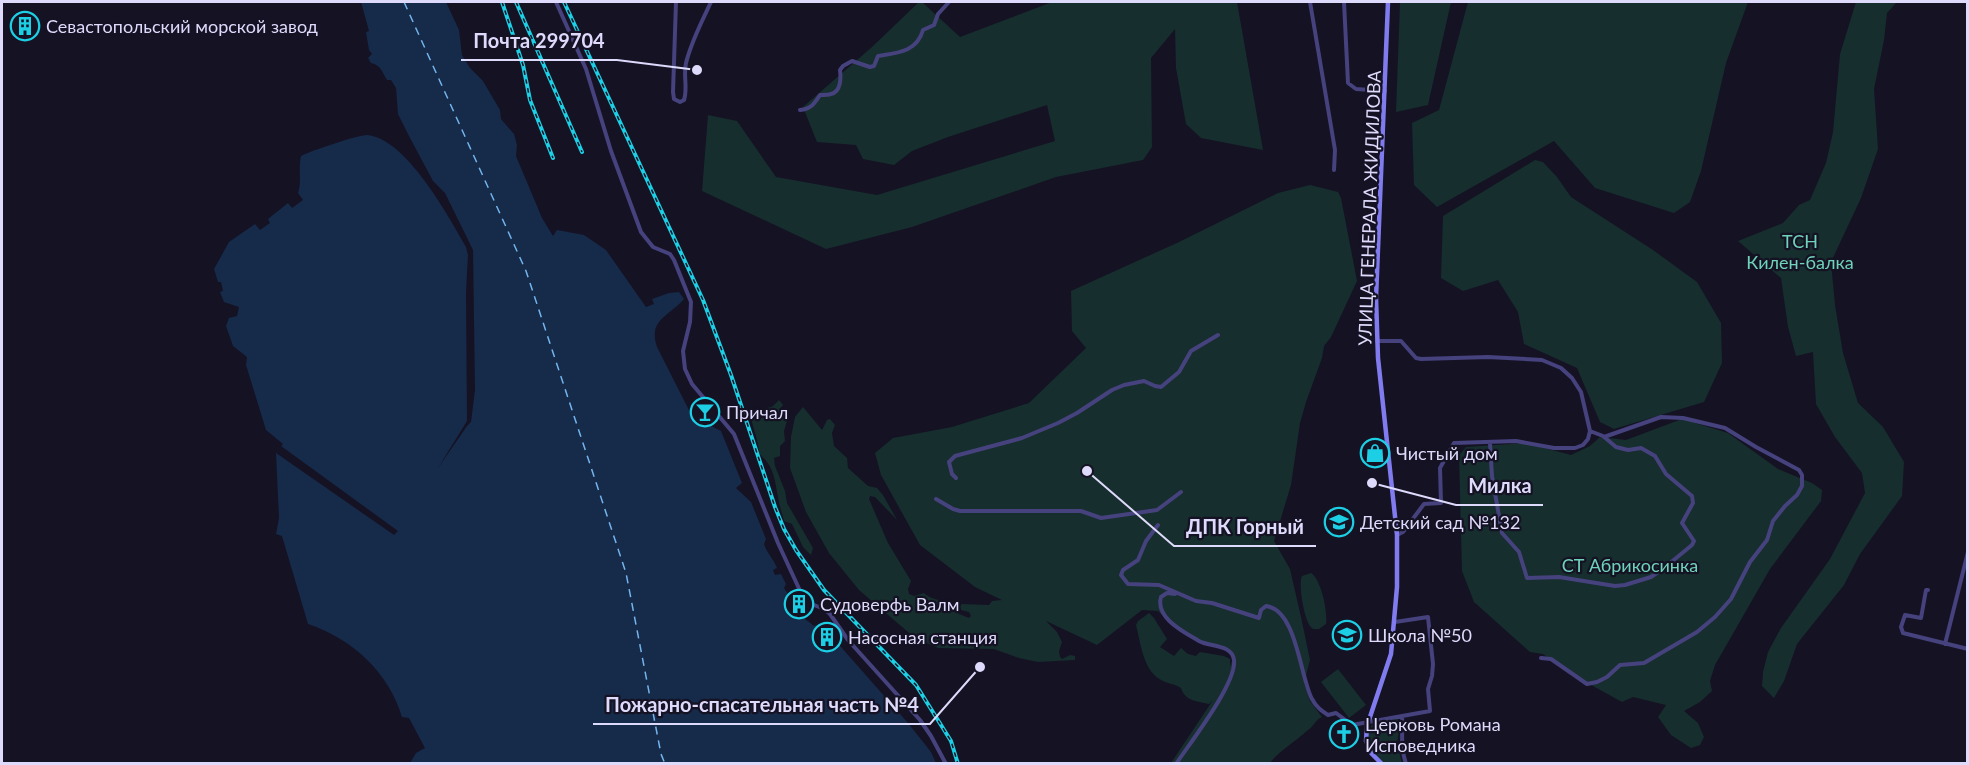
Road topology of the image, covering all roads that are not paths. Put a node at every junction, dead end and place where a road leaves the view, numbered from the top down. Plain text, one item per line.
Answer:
1 (556, 2) edge
2 (676, 2) edge
3 (711, 2) edge
4 (949, 2) edge
5 (1310, 2) edge
6 (1344, 2) edge
7 (1389, 2) edge
8 (1386, 91) junction
9 (800, 110) dead end
10 (1334, 170) dead end
11 (1218, 335) dead end
12 (1377, 341) junction
13 (1590, 431) junction
14 (1604, 437) junction
15 (1490, 443) junction
16 (956, 478) dead end
17 (1182, 492) dead end
18 (936, 499) dead end
19 (1158, 525) dead end
20 (1396, 535) junction
21 (1968, 552) edge
22 (1928, 590) dead end
23 (1179, 594) junction
24 (1395, 622) junction
25 (1945, 644) junction
26 (1968, 649) edge
27 (1541, 658) dead end
28 (1402, 716) junction
29 (1369, 722) junction
30 (946, 764) edge
31 (1176, 764) edge
32 (1382, 764) edge
33 (1406, 764) edge

1 - 30 street
2 - 3 street
4 - 9 street
5 - 10 street
6 - 8 street
7 - 8 main road, УЛИЦА ГЕНЕРАЛА ЖИДИЛОВА
8 - 12 main road, УЛИЦА ГЕНЕРАЛА ЖИДИЛОВА
11 - 16 street
12 - 13 street
12 - 20 main road, УЛИЦА ГЕНЕРАЛА ЖИДИЛОВА
13 - 14 street
13 - 15 street
14 - 15 street
14 - 27 street
15 - 20 street
17 - 18 street
19 - 23 street
20 - 24 main road, УЛИЦА ГЕНЕРАЛА ЖИДИЛОВА
21 - 25 street
22 - 25 street
23 - 29 street
23 - 31 street
24 - 28 street
24 - 29 main road, УЛИЦА ГЕНЕРАЛА ЖИДИЛОВА
25 - 26 street
28 - 29 street
28 - 33 street
29 - 32 main road, УЛИЦА ГЕНЕРАЛА ЖИДИЛОВА

